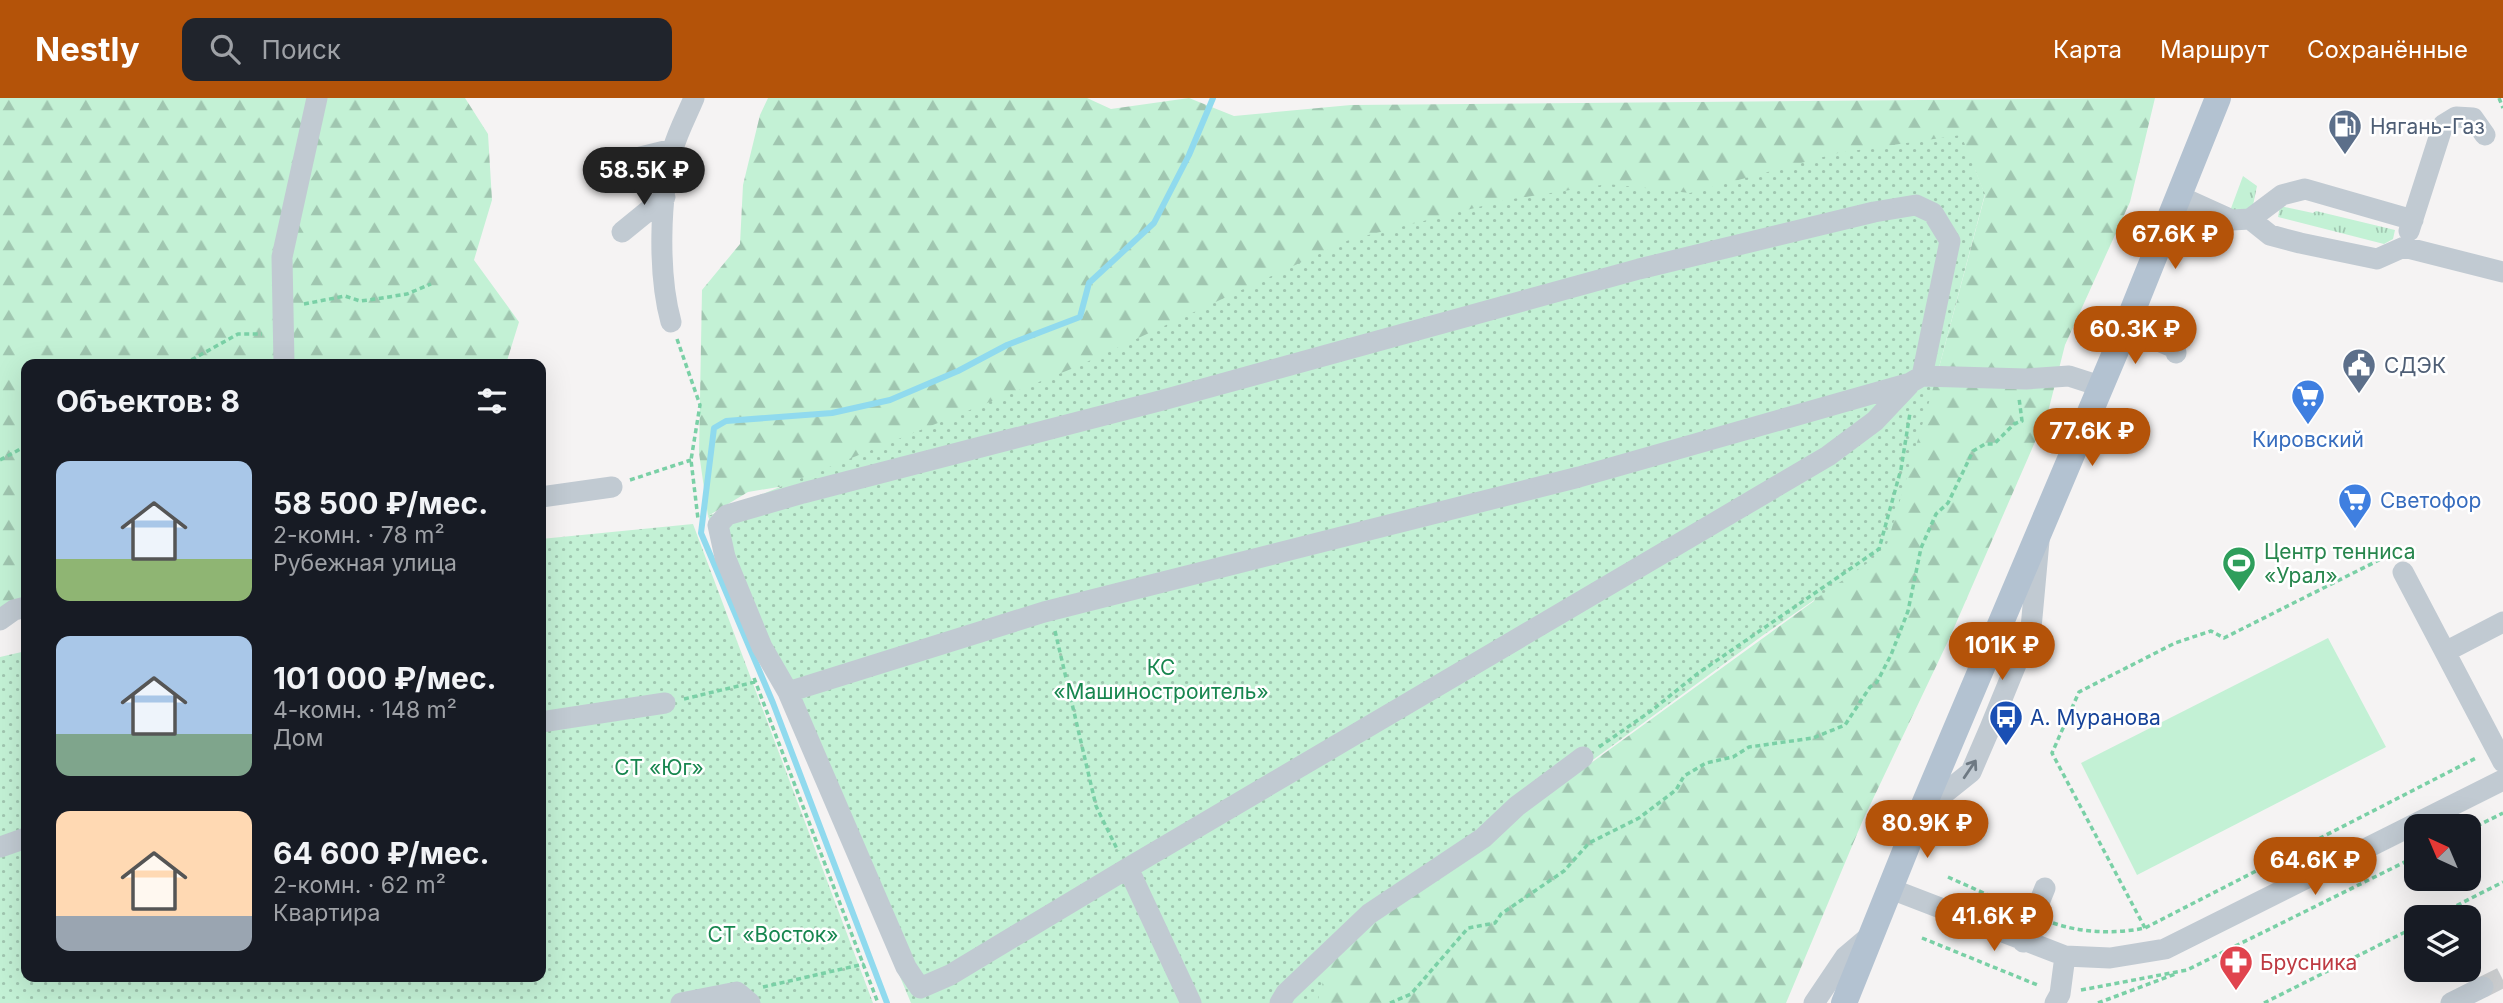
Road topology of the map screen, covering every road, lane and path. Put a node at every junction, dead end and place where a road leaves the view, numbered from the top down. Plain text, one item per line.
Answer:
1 (317, 98) edge
2 (694, 98) edge
3 (2218, 98) edge
4 (2499, 98) edge
5 (2503, 108) edge
6 (2485, 135) dead end
7 (673, 149) junction
8 (596, 168) dead end
9 (2179, 196) junction
10 (665, 197) junction
11 (2250, 219) junction
12 (2413, 220) junction
13 (622, 232) dead end
14 (2404, 247) junction
15 (2503, 272) edge
16 (671, 322) dead end
17 (2126, 327) junction
18 (2176, 353) dead end
19 (284, 359) edge
20 (2023, 378) junction
21 (1916, 379) junction
22 (2101, 386) junction
23 (21, 449) edge
24 (0, 460) edge
25 (691, 460) dead end
26 (612, 487) joint
27 (546, 496) edge
28 (2393, 553) dead end
29 (2403, 572) dead end
30 (21, 608) edge
31 (1051, 610) junction
32 (0, 620) edge
33 (2503, 622) edge
34 (2445, 652) junction
35 (756, 682) dead end
36 (788, 692) junction
37 (665, 703) joint
38 (546, 721) edge
39 (2499, 755) edge
40 (1583, 757) joint
41 (2503, 780) edge
42 (2503, 813) edge
43 (2482, 824) edge
44 (21, 840) edge
45 (0, 847) edge
46 (1128, 868) junction
47 (1948, 877) dead end
48 (2503, 882) edge
49 (2045, 888) dead end
50 (1891, 889) junction
51 (2458, 905) edge
52 (2034, 915) junction
53 (2145, 928) junction
54 (2404, 933) edge
55 (1872, 934) junction
56 (2023, 942) junction
57 (2065, 957) junction
58 (864, 964) dead end
59 (2187, 970) dead end
60 (922, 995) edge
61 (744, 997) edge
62 (681, 1003) edge
63 (1191, 1003) edge
64 (1280, 1003) edge
65 (1390, 1003) edge
66 (1814, 1003) edge
67 (1844, 1003) edge
68 (2055, 1003) edge
69 (2098, 1003) edge
70 (2264, 1003) edge

1 - 19 street
2 - 7 street
3 - 9 main road
4 - 5 path
6 - 12 street
7 - 8 street
7 - 10 street
9 - 11 street
9 - 17 main road
10 - 13 street
10 - 16 street
11 - 12 street
11 - 14 street
12 - 14 street
14 - 15 street
17 - 18 street
17 - 22 main road
20 - 21 street
20 - 22 street
20 - 65 path
21 - 31 street
21 - 36 street
21 - 40 path
21 - 46 street
22 - 50 main road
23 - 24 path
25 - 26 path
26 - 27 street
28 - 53 path
29 - 34 street
30 - 32 street
31 - 36 street
31 - 46 path
33 - 34 street
34 - 39 street
35 - 37 path
36 - 60 street
37 - 38 street
39 - 53 path
40 - 64 street
41 - 57 street
42 - 43 path
44 - 45 street
46 - 60 street
46 - 63 street
47 - 52 path
48 - 51 path
49 - 52 street
50 - 55 main road
50 - 56 street
52 - 53 path
52 - 56 street
54 - 70 path
55 - 66 street
55 - 67 main road
56 - 57 street
57 - 68 street
58 - 61 path
59 - 69 path
61 - 62 street

